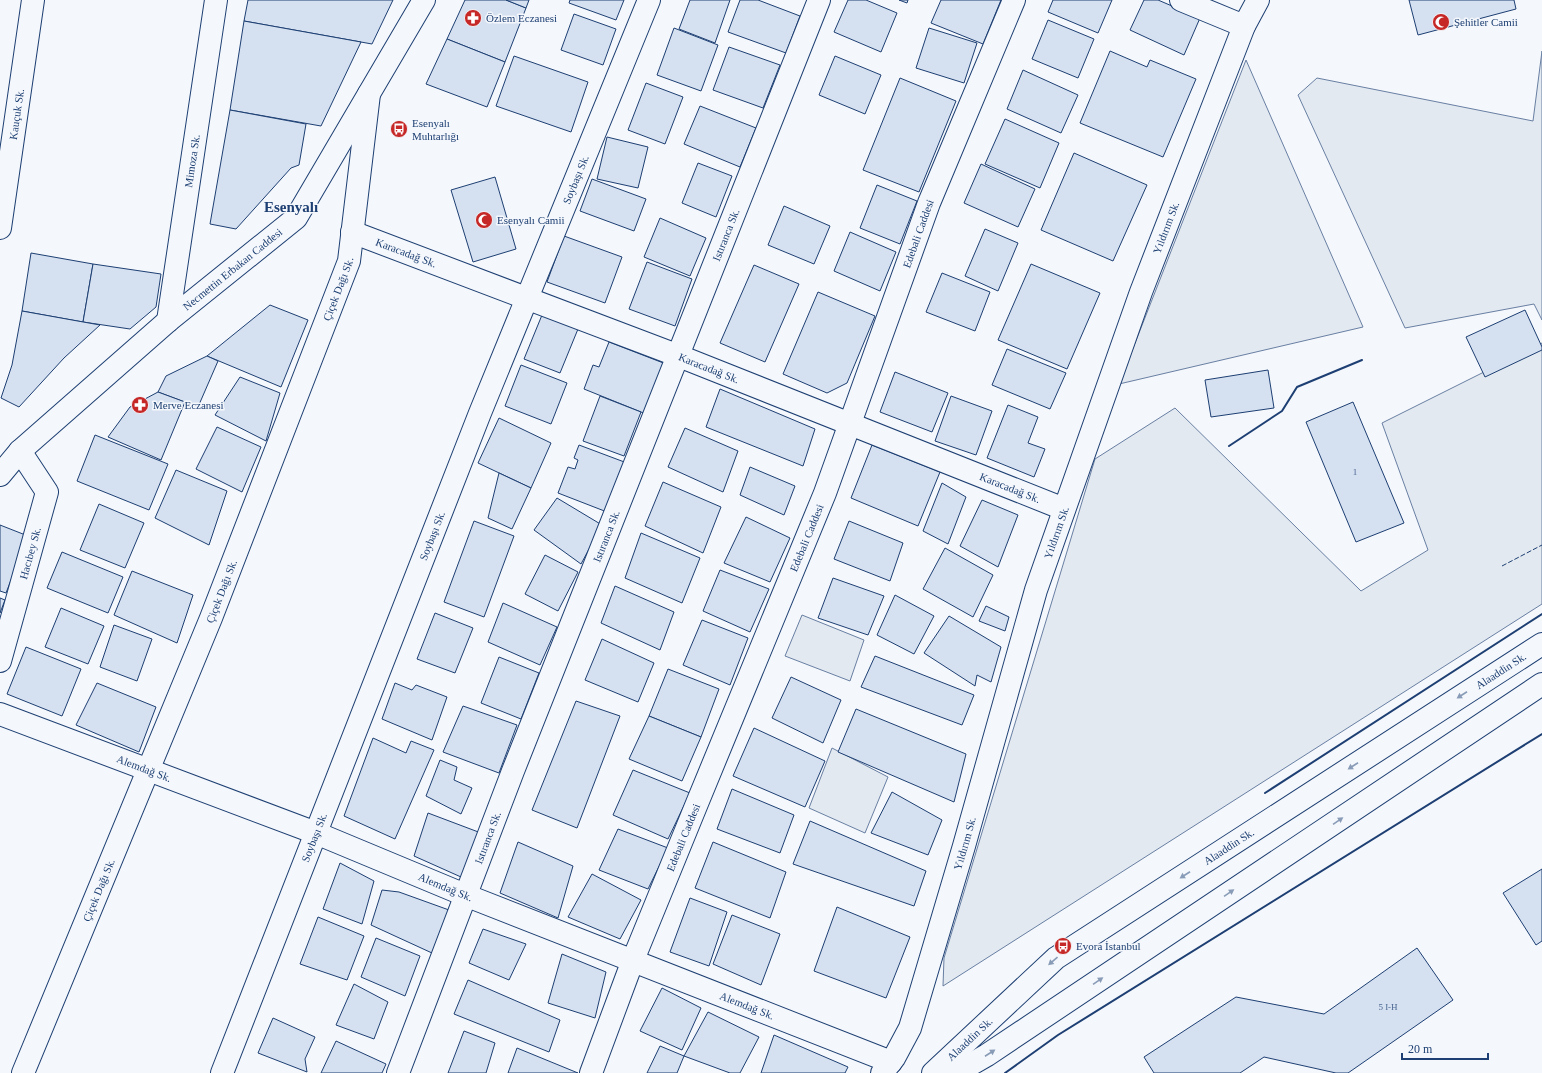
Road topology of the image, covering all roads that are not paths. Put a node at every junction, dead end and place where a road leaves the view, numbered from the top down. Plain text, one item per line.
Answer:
1 (33, 0) edge
2 (216, 0) edge
3 (424, 0) edge
4 (649, 0) edge
5 (819, 0) edge
6 (1014, 0) edge
7 (1181, 0) edge
8 (1258, 0) edge
9 (1244, 26) junction
10 (369, 94) junction
11 (8, 117) edge
12 (0, 228) edge
13 (352, 232) junction
14 (527, 299) junction
15 (168, 321) junction
16 (679, 356) junction
17 (850, 424) junction
18 (20, 451) junction
19 (0, 474) edge
20 (1064, 509) junction
21 (1542, 644) edge
22 (0, 661) edge
23 (1542, 684) edge
24 (0, 714) edge
25 (148, 770) junction
26 (316, 833) junction
27 (465, 895) junction
28 (633, 960) junction
29 (886, 1067) edge
30 (22, 1073) edge
31 (222, 1073) edge
32 (398, 1073) edge
33 (591, 1073) edge
34 (933, 1073) edge
35 (956, 1073) edge

1 - 11 street, Kauçuk Sk.
2 - 15 street, Mimoza Sk.
3 - 10 street, Necmettin Erbakan Caddesi
4 - 14 street, Soybaşı Sk.
5 - 16 street, Istıranca Sk.
6 - 17 street, Edebali Caddesi
7 - 9 street
8 - 9 street, Yıldırım Sk.
9 - 20 street, Yıldırım Sk.
10 - 13 street, Çiçek Dağı Sk.
10 - 15 street, Necmettin Erbakan Caddesi
11 - 12 street, Kauçuk Sk.
13 - 14 street, Karacadağ Sk.
13 - 25 street, Çiçek Dağı Sk.
14 - 16 street, Karacadağ Sk.
14 - 26 street, Soybaşı Sk.
15 - 18 street, Necmettin Erbakan Caddesi
16 - 17 street, Karacadağ Sk.
16 - 27 street, Istıranca Sk.
17 - 20 street, Karacadağ Sk.
17 - 28 street, Edebali Caddesi
18 - 19 street, Necmettin Erbakan Caddesi
18 - 22 street, Hacıbey Sk.
20 - 29 street, Yıldırım Sk.
21 -> 34 street, Alaaddin Sk.
35 -> 23 street, Alaaddin Sk.
24 - 25 street, Alemdağ Sk.
25 - 26 street, Alemdağ Sk.
25 - 30 street, Çiçek Dağı Sk.
26 - 27 street, Alemdağ Sk.
26 - 31 street, Soybaşı Sk.
27 - 28 street, Alemdağ Sk.
27 - 32 street, Istıranca Sk.
28 - 29 street, Alemdağ Sk.
28 - 33 street, Edebali Caddesi

